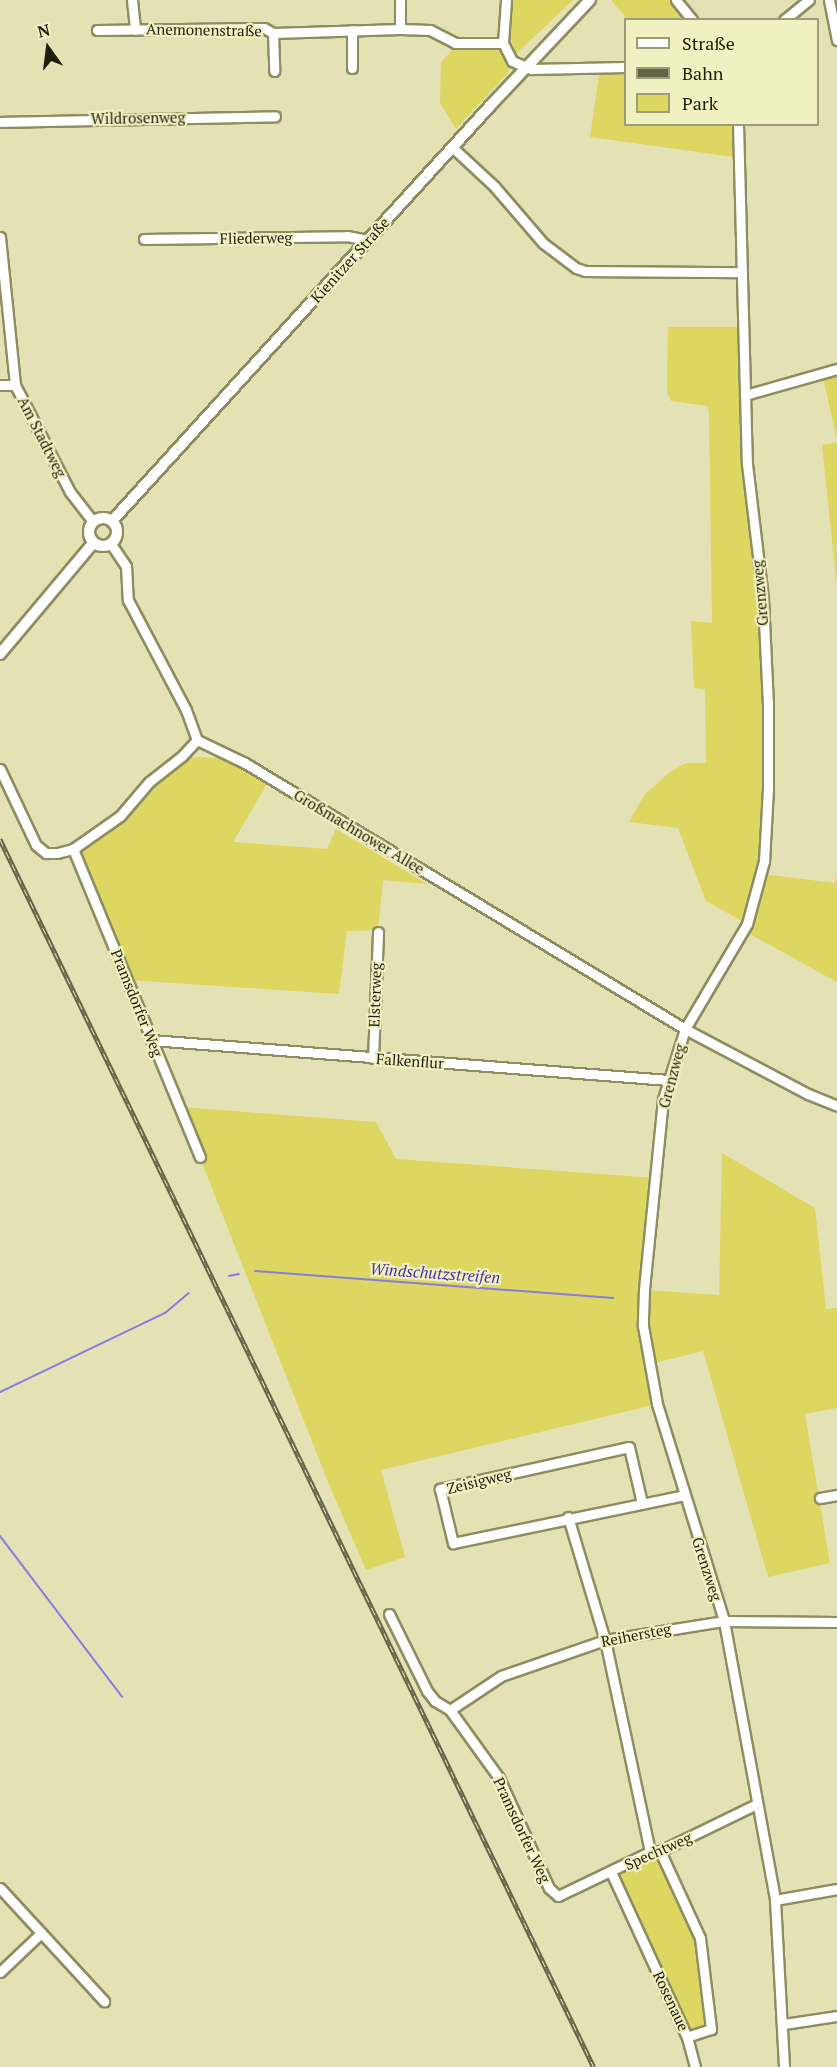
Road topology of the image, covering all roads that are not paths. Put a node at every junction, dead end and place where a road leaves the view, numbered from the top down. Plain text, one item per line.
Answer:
1 (132, 0) edge
2 (400, 0) edge
3 (506, 0) edge
4 (590, 0) edge
5 (676, 0) edge
6 (809, 0) edge
7 (829, 0) edge
8 (690, 18) edge
9 (786, 18) edge
10 (400, 29) junction
11 (97, 30) dead end
12 (135, 30) junction
13 (352, 30) junction
14 (273, 33) junction
15 (837, 40) edge
16 (503, 43) junction
17 (525, 67) junction
18 (624, 67) edge
19 (352, 68) dead end
20 (274, 71) dead end
21 (275, 116) dead end
22 (0, 122) edge
23 (738, 126) edge
24 (452, 147) junction
25 (0, 237) edge
26 (144, 239) dead end
27 (368, 240) junction
28 (742, 272) junction
29 (837, 369) edge
30 (0, 385) edge
31 (15, 385) junction
32 (744, 395) junction
33 (93, 521) junction
34 (112, 521) junction
35 (93, 543) junction
36 (111, 544) junction
37 (0, 654) edge
38 (197, 740) junction
39 (0, 769) edge
40 (74, 849) junction
41 (378, 932) dead end
42 (685, 1029) junction
43 (151, 1040) junction
44 (373, 1058) junction
45 (669, 1080) junction
46 (837, 1106) edge
47 (200, 1157) dead end
48 (684, 1495) junction
49 (837, 1495) edge
50 (820, 1498) dead end
51 (642, 1503) junction
52 (568, 1517) junction
53 (388, 1614) dead end
54 (724, 1621) junction
55 (837, 1622) edge
56 (605, 1640) junction
57 (450, 1710) junction
58 (757, 1804) junction
59 (655, 1852) junction
60 (611, 1872) junction
61 (0, 1888) edge
62 (837, 1889) edge
63 (558, 1896) joint
64 (775, 1900) junction
65 (41, 1933) junction
66 (0, 1972) edge
67 (104, 2001) dead end
68 (837, 2016) edge
69 (784, 2024) junction
70 (687, 2037) junction
71 (695, 2067) edge
72 (784, 2067) edge

1 - 12 street, Anemonenstraße
2 - 10 street
3 - 16 street
4 - 17 street, Kienitzer Straße
5 - 8 street
6 - 9 street
7 - 15 street
10 - 13 street, Anemonenstraße
10 - 16 street, Anemonenstraße
11 - 12 street, Anemonenstraße
12 - 14 street, Anemonenstraße
13 - 14 street, Anemonenstraße
13 - 19 street
14 - 20 street, Anemonenstraße
16 - 17 street
17 - 18 street
17 - 24 street, Kienitzer Straße
21 - 22 street, Wildrosenweg
23 - 28 street, Grenzweg
24 - 27 street, Kienitzer Straße
24 - 28 street
25 - 31 street, Am Stadtweg
26 - 27 street, Fliederweg
27 - 34 street, Kienitzer Straße
28 - 32 street, Grenzweg
29 - 32 street
30 - 31 street
31 - 33 street, Am Stadtweg
32 - 42 street, Grenzweg
33 - 34 street
33 - 35 street
34 - 36 street
35 - 36 street
35 - 37 street
36 - 38 street
38 - 40 street
38 - 42 street, Großmachnower Allee
39 - 40 street
40 - 43 street, Pramsdorfer Weg
41 - 44 street, Elsterweg
42 - 45 street, Grenzweg
42 - 46 street, Großmachnower Allee
43 - 44 street, Falkenflur
43 - 47 street, Pramsdorfer Weg
44 - 45 street, Falkenflur
45 - 48 street, Grenzweg
48 - 51 street, Zeisigweg
48 - 54 street, Grenzweg
49 - 50 street
51 - 52 street, Zeisigweg
51 - 52 street, Zeisigweg
52 - 56 street
53 - 57 street, Pramsdorfer Weg
54 - 55 street, Reihersteg
54 - 56 street, Reihersteg
54 - 58 street, Grenzweg
56 - 57 street, Reihersteg
56 - 59 street
57 - 63 street, Pramsdorfer Weg
58 - 59 street, Spechtweg
58 - 64 street, Grenzweg
59 - 60 street, Spechtweg
59 - 70 street, Rosenaue
60 - 63 street, Spechtweg
60 - 70 street, Rosenaue
61 - 65 street
62 - 64 street
64 - 69 street, Grenzweg
65 - 66 street
65 - 67 street
68 - 69 street
69 - 72 street, Grenzweg
70 - 71 street

